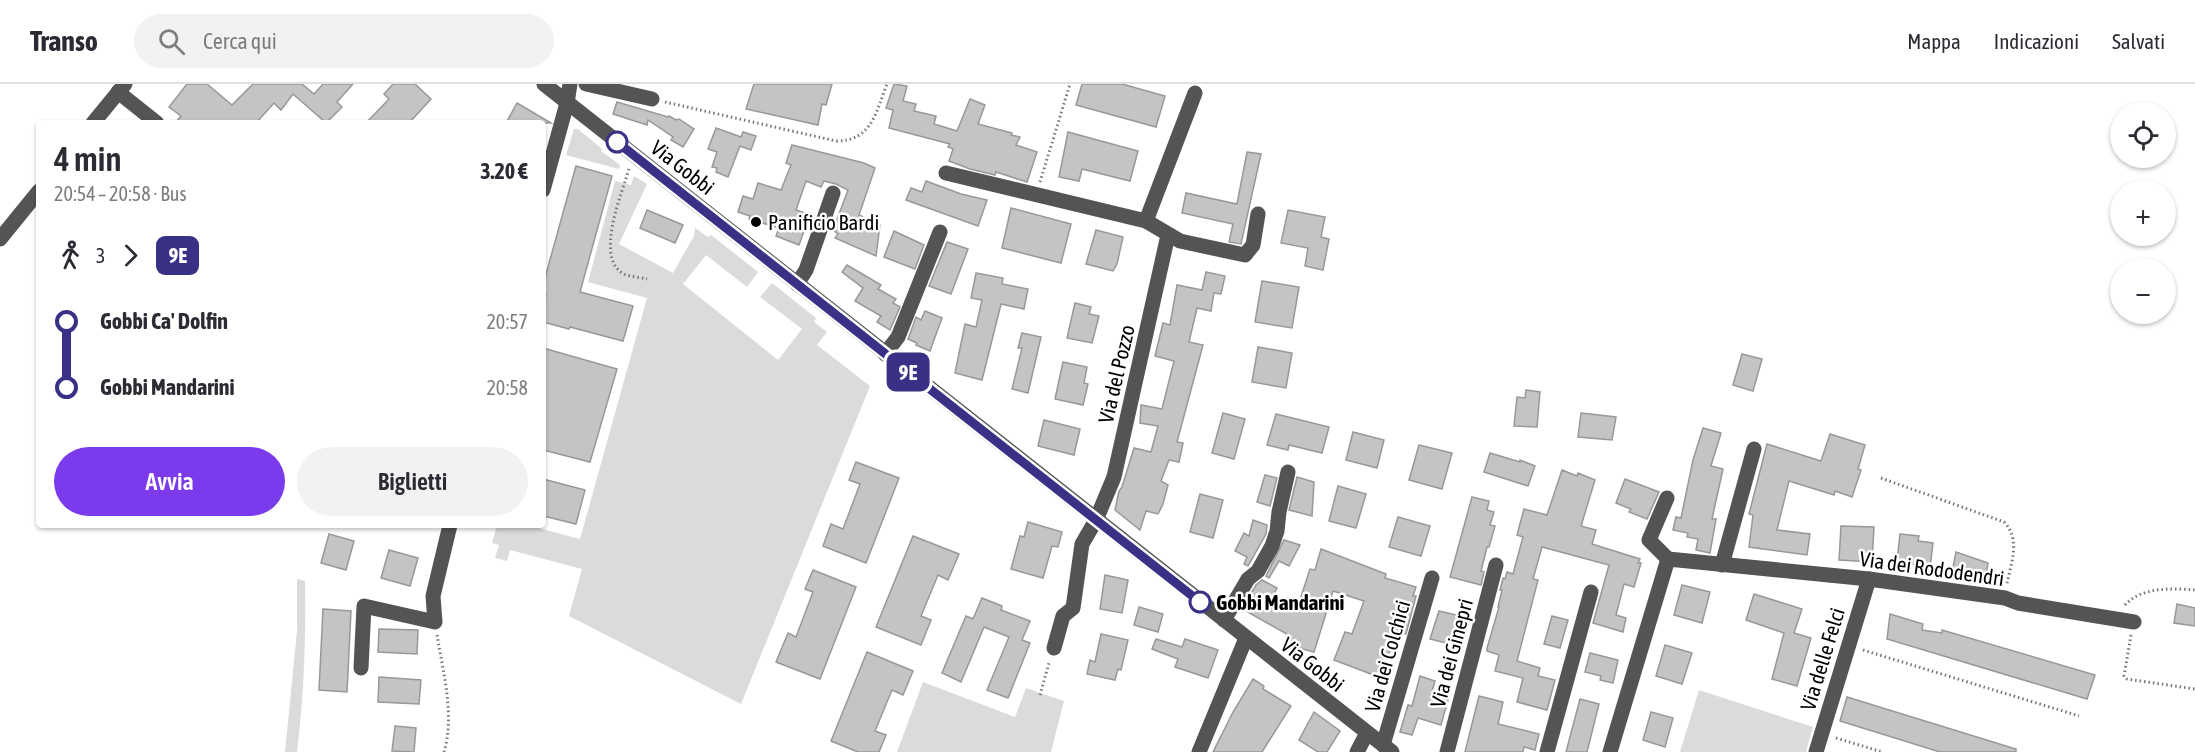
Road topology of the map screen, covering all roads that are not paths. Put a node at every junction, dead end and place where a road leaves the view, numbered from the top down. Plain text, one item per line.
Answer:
1 (544, 84) edge
2 (570, 84) edge
3 (586, 84) edge
4 (121, 88) edge
5 (1194, 93) dead end
6 (652, 99) road end
7 (567, 103) junction
8 (95, 120) edge
9 (154, 120) edge
10 (945, 173) dead end
11 (546, 178) edge
12 (833, 193) dead end
13 (36, 195) edge
14 (1258, 214) dead end
15 (1146, 221) junction
16 (940, 232) dead end
17 (1168, 235) junction
18 (0, 238) edge
19 (796, 284) junction
20 (885, 354) junction
21 (1754, 448) dead end
22 (1288, 472) dead end
23 (1667, 498) dead end
24 (1096, 520) junction
25 (449, 528) edge
26 (1668, 559) junction
27 (1722, 564) junction
28 (1496, 565) dead end
29 (1432, 578) dead end
30 (1869, 579) junction
31 (1591, 592) dead end
32 (1224, 620) junction
33 (2134, 622) road end
34 (1246, 638) junction
35 (1054, 648) road end
36 (361, 668) dead end
37 (1367, 733) junction
38 (1387, 749) edge
39 (1199, 752) edge
40 (1357, 752) edge
41 (1448, 752) edge
42 (1546, 752) edge
43 (1610, 752) edge
44 (1816, 752) edge

1 - 7 street, Via Gobbi
2 - 7 street
3 - 6 street
4 - 8 street
4 - 9 street
5 - 15 street
7 - 11 street
7 - 19 street, Via Gobbi
10 - 15 street
12 - 19 street
13 - 18 street
14 - 17 street
15 - 17 street
16 - 20 street
17 - 24 street, Via del Pozzo
19 - 20 street, Via Gobbi
20 - 24 street, Via Gobbi
21 - 27 street
22 - 32 street
23 - 26 street
24 - 32 street, Via Gobbi
24 - 35 street
25 - 36 street
26 - 27 street, Via dei Rododendri
26 - 43 street
27 - 30 street, Via dei Rododendri
28 - 41 street, Via dei Ginepri
29 - 38 street, Via dei Colchici
30 - 33 street, Via dei Rododendri
30 - 44 street, Via delle Felci
31 - 42 street
32 - 34 street, Via Gobbi
34 - 37 street, Via Gobbi
34 - 39 street
37 - 38 street, Via Gobbi
37 - 40 street

